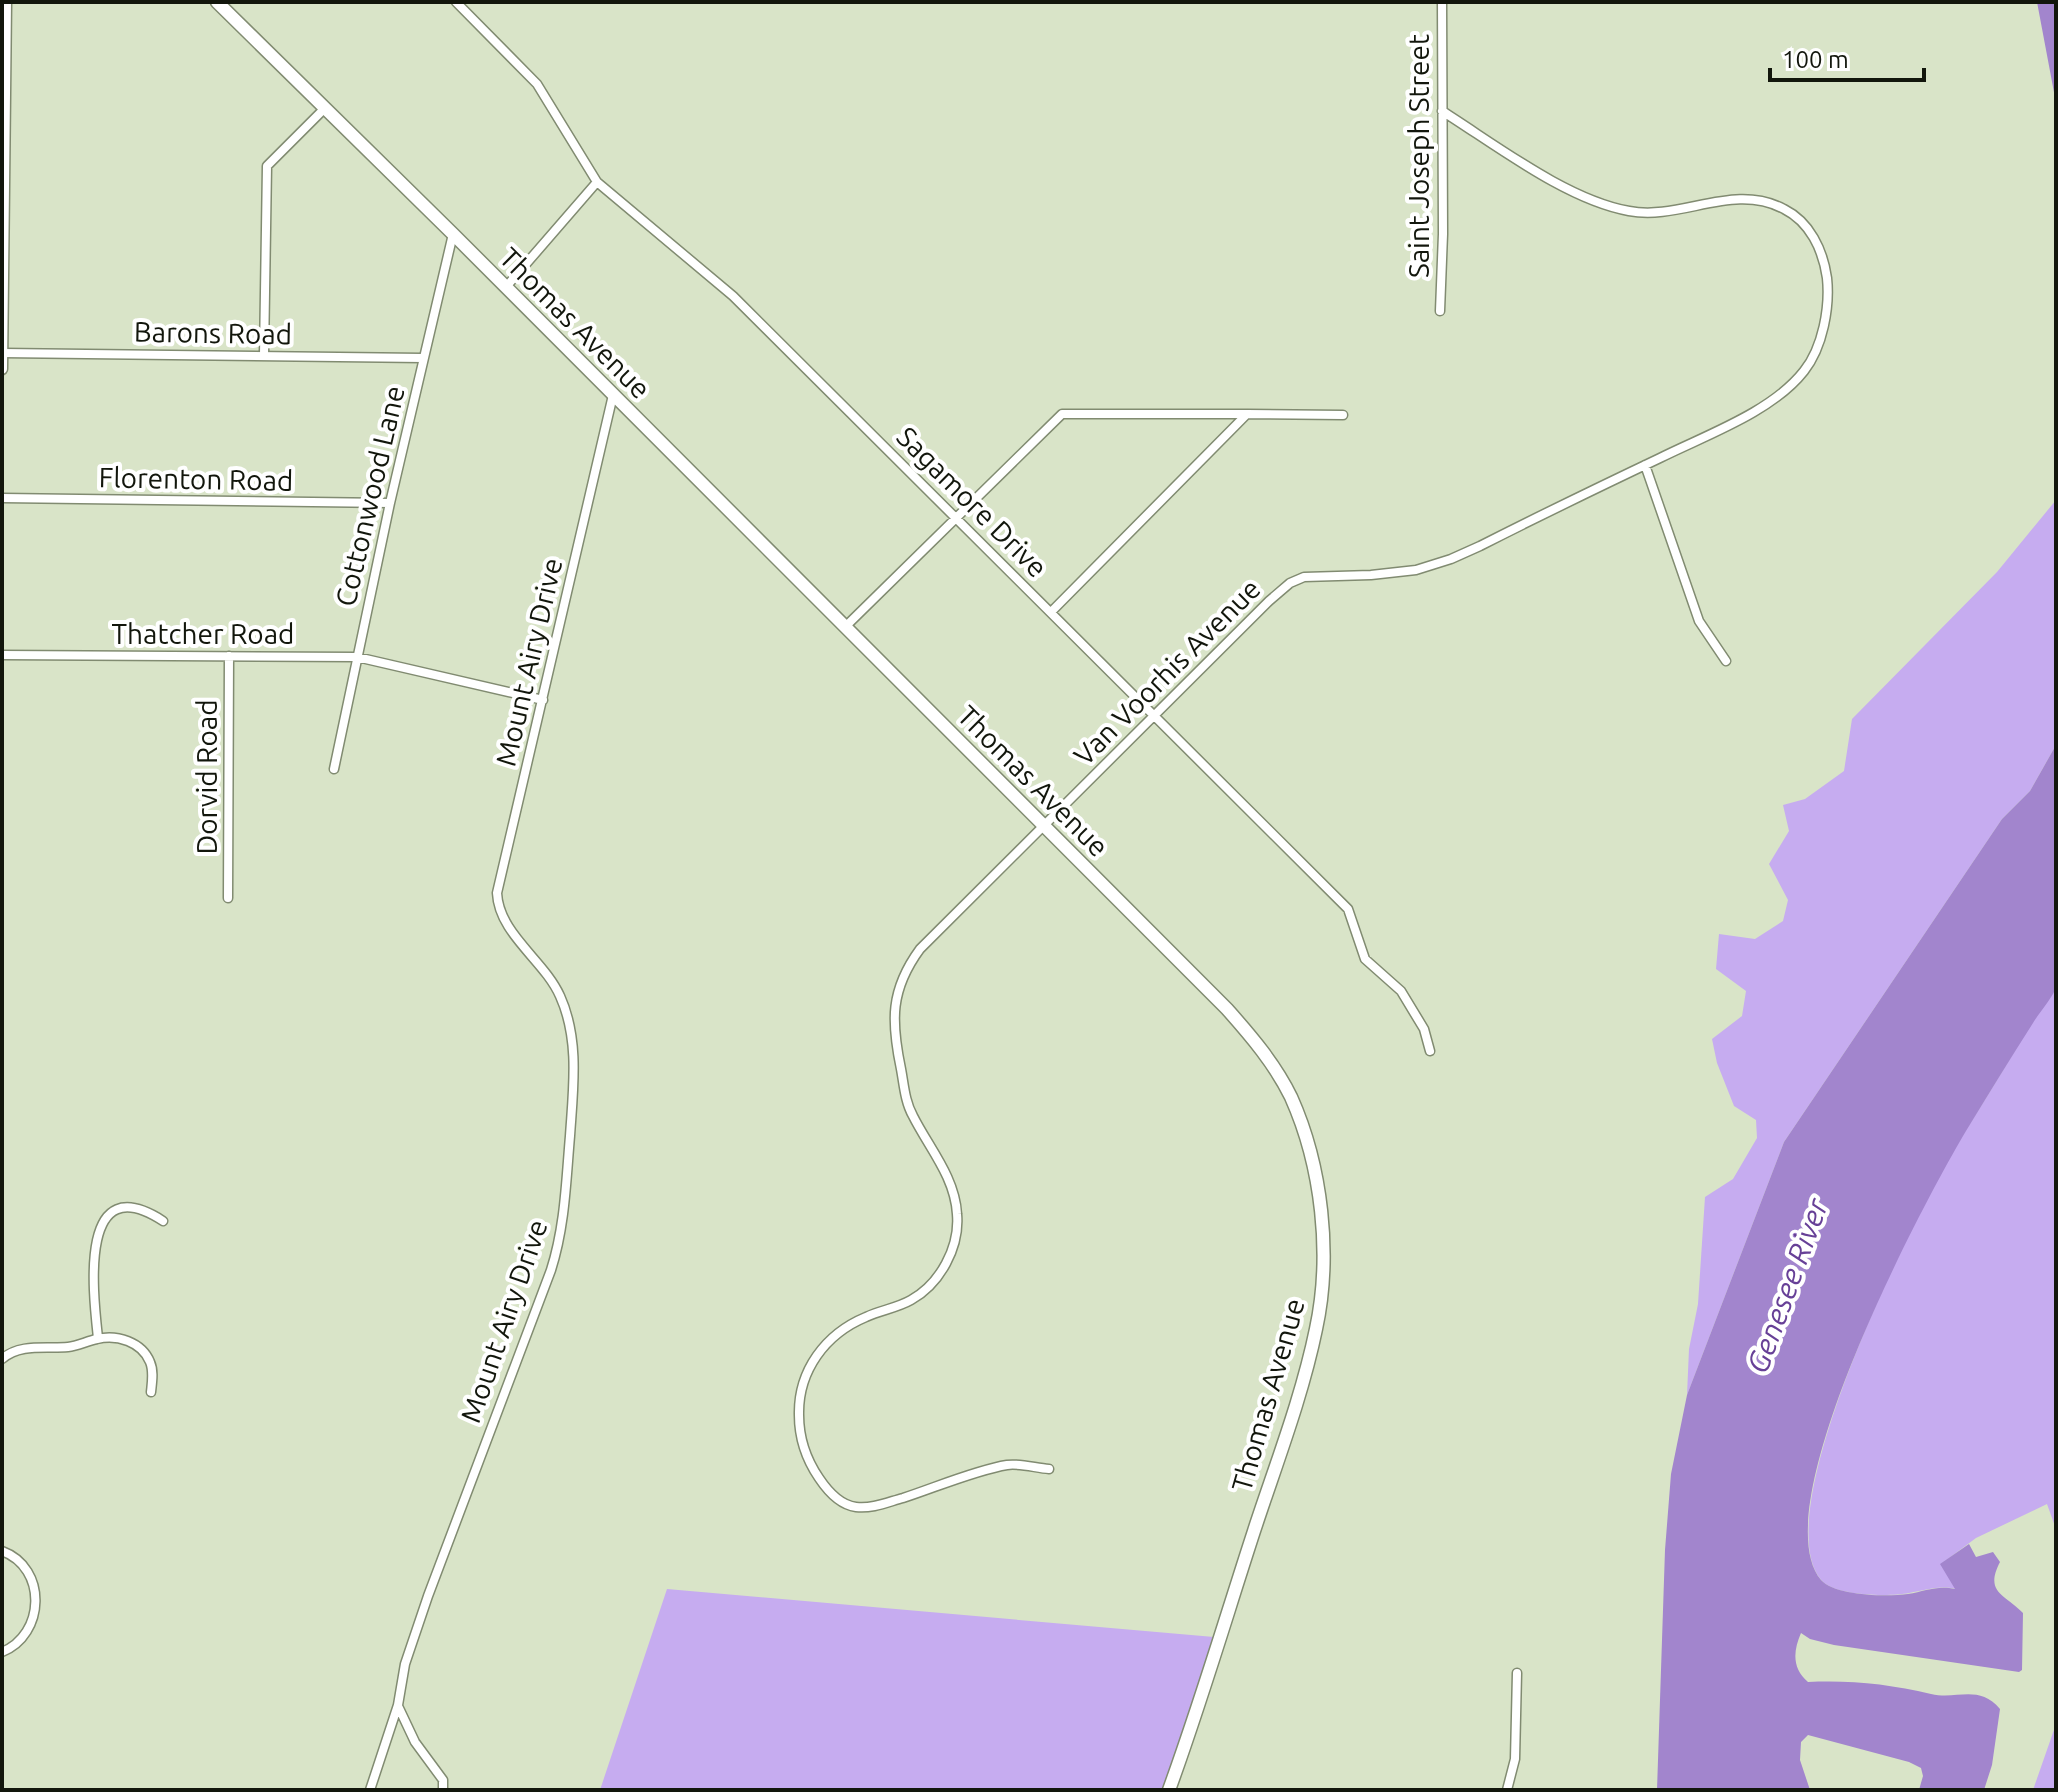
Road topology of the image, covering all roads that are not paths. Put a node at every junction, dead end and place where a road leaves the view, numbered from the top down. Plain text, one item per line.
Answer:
1 (217, 2) edge
2 (456, 2) edge
3 (1442, 2) edge
4 (5, 3) edge
5 (325, 108) junction
6 (1442, 111) junction
7 (3, 169) edge
8 (597, 182) junction
9 (453, 234) junction
10 (506, 287) junction
11 (1440, 311) dead end
12 (2, 334) edge
13 (2, 353) edge
14 (264, 355) junction
15 (423, 358) junction
16 (2, 369) edge
17 (613, 395) junction
18 (1247, 414) junction
19 (1343, 415) dead end
20 (1645, 465) junction
21 (2, 498) edge
22 (390, 503) junction
23 (956, 517) junction
24 (1051, 612) junction
25 (845, 627) junction
26 (2, 655) edge
27 (229, 656) junction
28 (357, 657) junction
29 (1726, 661) dead end
30 (543, 700) junction
31 (1154, 715) junction
32 (334, 769) dead end
33 (1043, 826) junction
34 (228, 898) dead end
35 (1430, 1051) dead end
36 (163, 1221) dead end
37 (98, 1338) junction
38 (2, 1359) edge
39 (151, 1392) dead end
40 (1049, 1469) dead end
41 (2, 1551) edge
42 (2, 1652) edge
43 (1517, 1673) dead end
44 (398, 1705) junction
45 (370, 1790) edge
46 (443, 1790) edge
47 (1169, 1790) edge
48 (1507, 1790) edge

1 - 5 main road, Thomas Avenue
2 - 8 street, Sagamore Drive
3 - 6 street, Saint Joseph Street
4 - 7 street
5 - 9 main road, Thomas Avenue
5 - 14 street
6 - 11 street, Saint Joseph Street
6 - 20 street, Van Voorhis Avenue
7 - 12 street
8 - 10 street
8 - 23 street, Sagamore Drive
9 - 10 main road, Thomas Avenue
9 - 15 street, Cottonwood Lane
10 - 17 main road, Thomas Avenue
12 - 13 street
13 - 14 street, Barons Road
13 - 16 street
14 - 15 street, Barons Road
15 - 22 street, Cottonwood Lane
17 - 25 main road, Thomas Avenue
17 - 30 street, Mount Airy Drive
18 - 19 street
18 - 23 street
18 - 24 street
20 - 29 street
20 - 31 street, Van Voorhis Avenue
21 - 22 street, Florenton Road
22 - 28 street, Cottonwood Lane
23 - 24 street, Sagamore Drive
23 - 25 street
24 - 31 street, Sagamore Drive
25 - 33 main road, Thomas Avenue
26 - 27 street, Thatcher Road
27 - 28 street, Thatcher Road
27 - 34 street, Dorvid Road
28 - 30 street, Thatcher Road
28 - 32 street, Cottonwood Lane
30 - 44 street, Mount Airy Drive
31 - 33 street, Van Voorhis Avenue
31 - 35 street, Sagamore Drive
33 - 40 street, Van Voorhis Avenue
33 - 47 main road, Thomas Avenue
36 - 37 street
37 - 38 street
37 - 39 street
41 - 42 street
43 - 48 street
44 - 45 street, Mount Airy Drive
44 - 46 street

